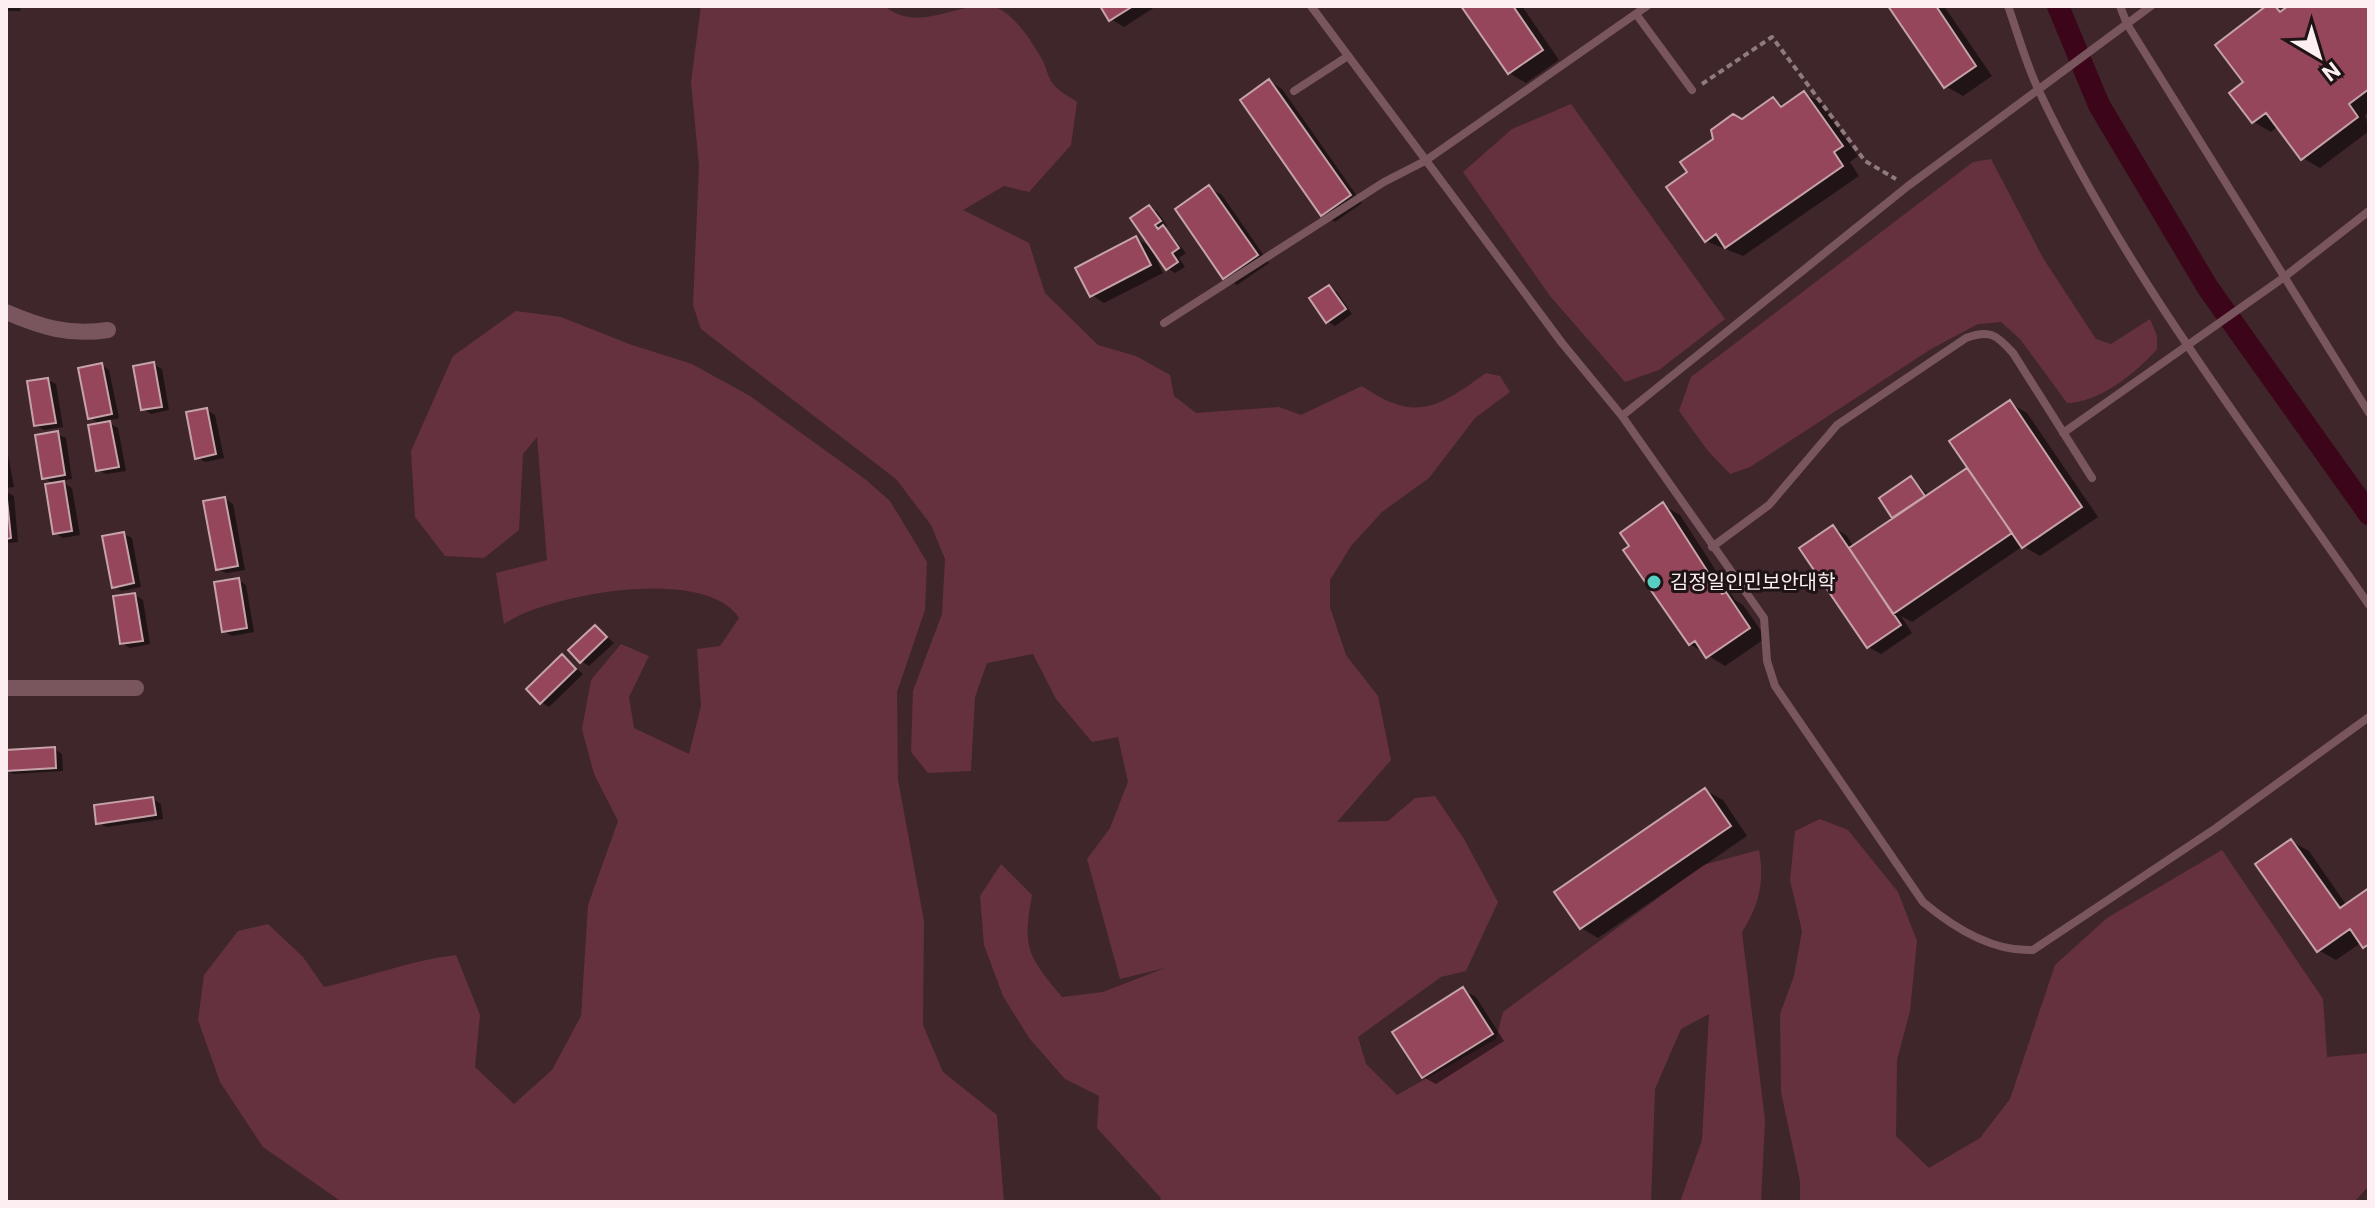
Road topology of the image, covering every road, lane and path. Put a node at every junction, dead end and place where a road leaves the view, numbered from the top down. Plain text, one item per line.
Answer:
1 (1311, 6) edge
2 (1647, 6) edge
3 (2008, 6) edge
4 (2120, 6) edge
5 (2151, 6) edge
6 (1636, 14) junction
7 (2127, 24) junction
8 (1348, 56) junction
9 (2038, 89) junction
10 (1692, 90) joint
11 (1294, 91) dead end
12 (1425, 161) junction
13 (1908, 186) junction
14 (2369, 211) edge
15 (2283, 278) junction
16 (6, 312) edge
17 (1164, 323) dead end
18 (108, 330) dead end
19 (2188, 346) junction
20 (2369, 413) edge
21 (1622, 416) junction
22 (2063, 433) junction
23 (2092, 478) dead end
24 (1712, 547) junction
25 (2369, 605) edge
26 (6, 688) edge
27 (136, 688) dead end
28 (2369, 717) edge

1 - 8 lane
2 - 6 lane
3 - 9 lane
4 - 7 lane
5 - 7 lane
6 - 10 lane
6 - 12 lane
7 - 9 lane
7 - 15 lane
8 - 11 lane
8 - 12 lane
9 - 13 lane
9 - 19 lane
10 - 13 path
12 - 17 lane
12 - 21 lane
13 - 21 lane
14 - 15 lane
15 - 19 lane
15 - 20 lane
16 - 18 street
19 - 22 lane
19 - 25 lane
21 - 24 lane
22 - 23 lane
22 - 24 lane
24 - 28 lane
26 - 27 street

